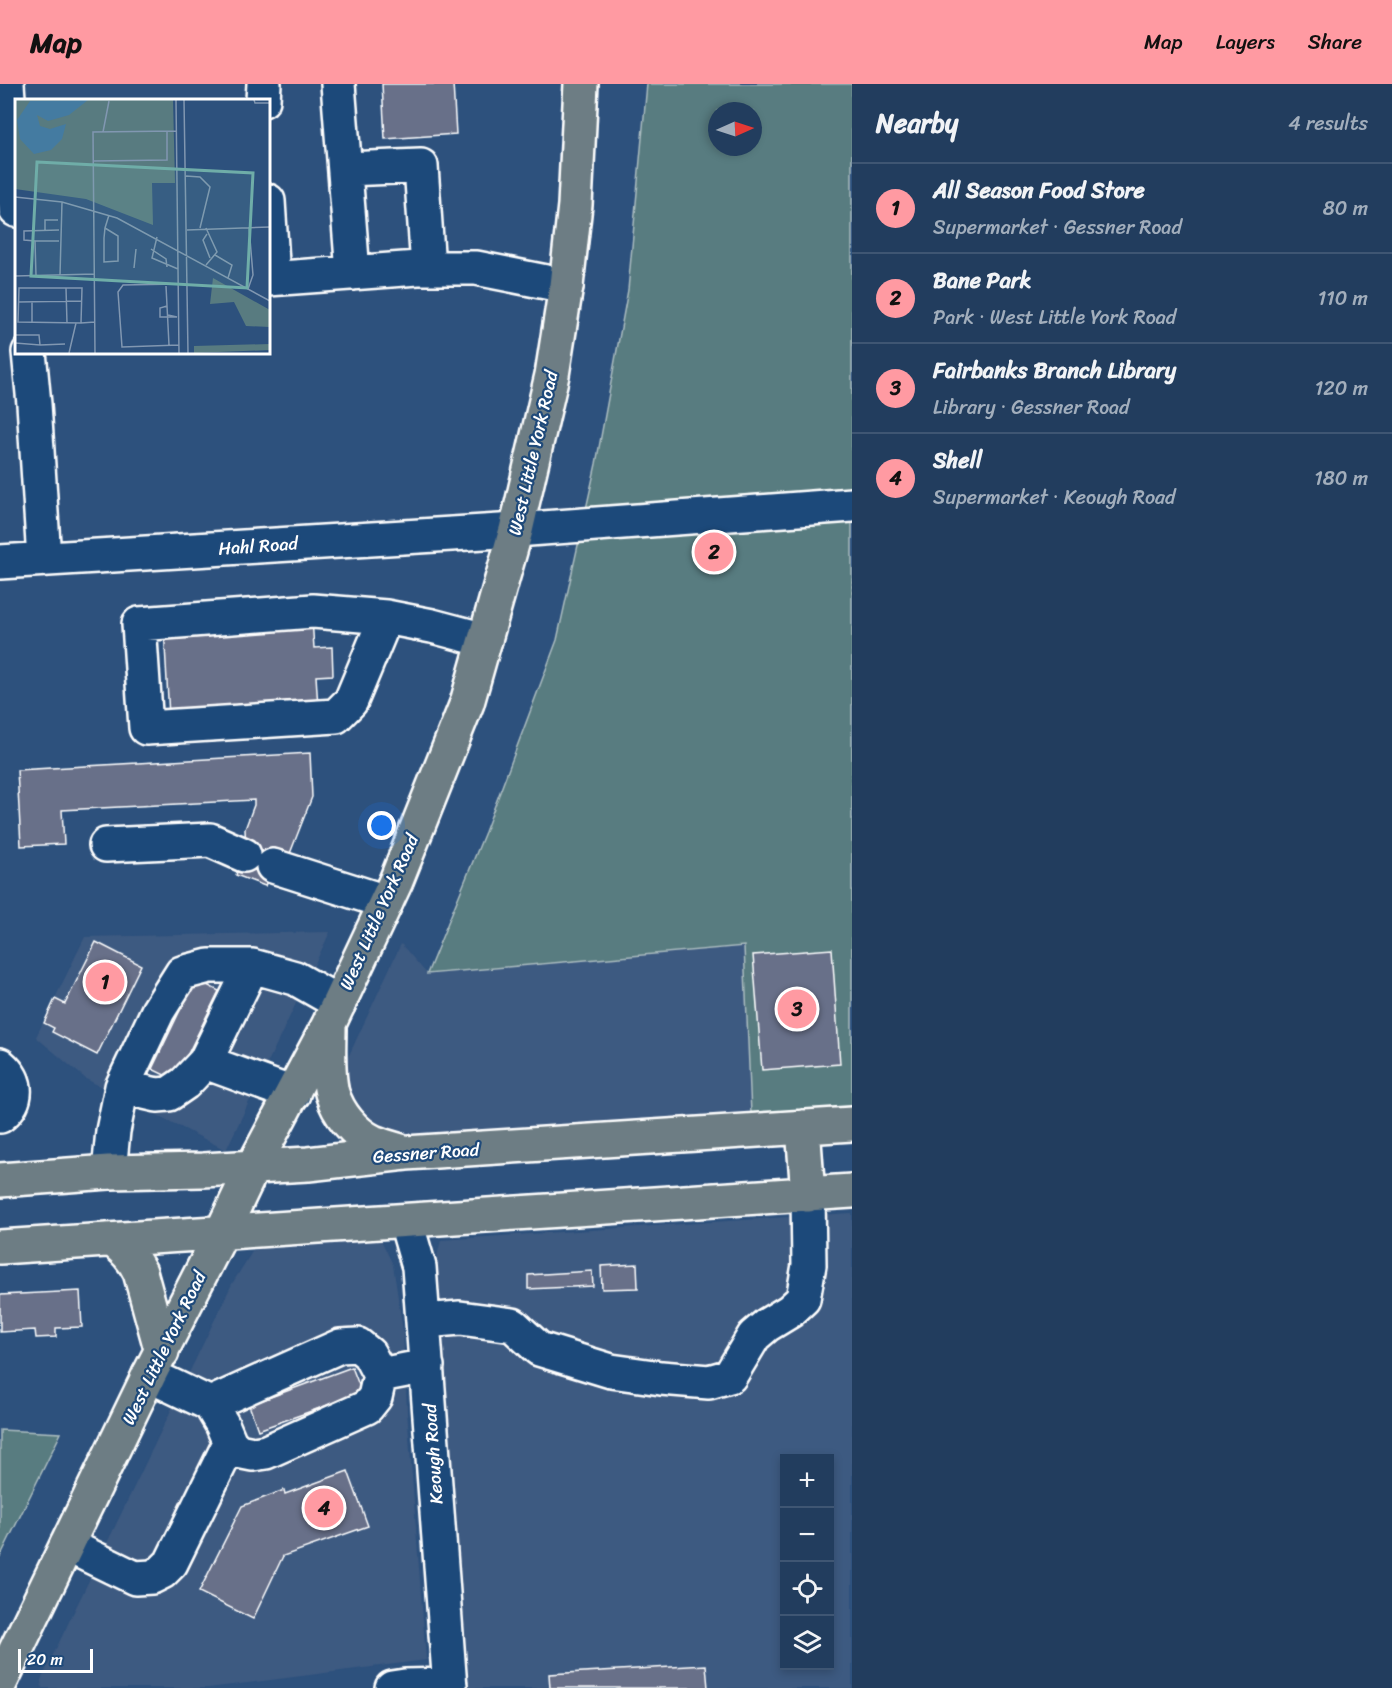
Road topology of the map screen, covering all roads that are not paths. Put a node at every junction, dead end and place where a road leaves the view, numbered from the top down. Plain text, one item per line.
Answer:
1 (7, 84) edge
2 (264, 84) edge
3 (338, 84) edge
4 (581, 84) edge
5 (263, 99) edge
6 (13, 121) edge
7 (345, 169) junction
8 (15, 180) edge
9 (270, 252) edge
10 (428, 268) junction
11 (353, 273) junction
12 (271, 278) edge
13 (566, 285) junction
14 (29, 354) edge
15 (852, 505) edge
16 (516, 530) junction
17 (44, 559) junction
18 (0, 561) edge
19 (386, 617) junction
20 (485, 640) junction
21 (106, 845) dead end
22 (386, 902) junction
23 (252, 966) junction
24 (334, 1015) junction
25 (205, 1062) junction
26 (0, 1065) edge
27 (122, 1087) junction
28 (293, 1094) junction
29 (0, 1116) edge
30 (852, 1124) edge
31 (803, 1127) junction
32 (406, 1153) junction
33 (253, 1167) junction
34 (109, 1173) junction
35 (0, 1180) edge
36 (852, 1191) edge
37 (808, 1195) junction
38 (405, 1222) junction
39 (221, 1234) junction
40 (113, 1240) junction
41 (0, 1247) edge
42 (424, 1321) junction
43 (156, 1364) junction
44 (427, 1366) junction
45 (380, 1375) junction
46 (210, 1404) junction
47 (230, 1443) junction
48 (67, 1545) junction
49 (0, 1683) edge
50 (450, 1686) edge
51 (392, 1688) edge

1 - 6 street
2 - 5 street
3 - 7 street
4 - 13 main road, West Little York Road
6 - 8 street
7 - 10 street
7 - 11 street
9 - 12 street
10 - 11 street
10 - 13 street
11 - 12 street
13 - 16 main road, West Little York Road
14 - 17 street
15 - 16 street, Hahl Road
16 - 17 street, Hahl Road
16 - 20 main road, West Little York Road
17 - 18 street, Hahl Road
19 - 19 street
19 - 20 street
20 - 22 main road, West Little York Road
21 - 22 street
22 - 24 main road, West Little York Road
23 - 24 street
23 - 25 street
23 - 27 street
24 - 28 main road, West Little York Road
24 - 32 main road
25 - 27 street
25 - 28 street
26 - 29 street
27 - 34 street
28 - 33 main road, West Little York Road
30 - 31 main road, Gessner Road
31 - 32 main road, Gessner Road
31 - 37 main road
32 - 33 main road, Gessner Road
33 - 34 main road, Gessner Road
33 - 39 main road, West Little York Road
34 - 35 main road, Gessner Road
36 - 37 main road
37 - 38 main road
37 - 42 street
38 - 39 main road
38 - 42 street, Keough Road
39 - 40 main road
39 - 43 main road, West Little York Road
40 - 41 main road
40 - 43 main road
42 - 44 street, Keough Road
43 - 46 street
43 - 48 main road, West Little York Road
44 - 45 street
44 - 50 street, Keough Road
45 - 46 street
45 - 47 street
46 - 47 street
47 - 48 street
48 - 49 main road, West Little York Road
50 - 51 street

